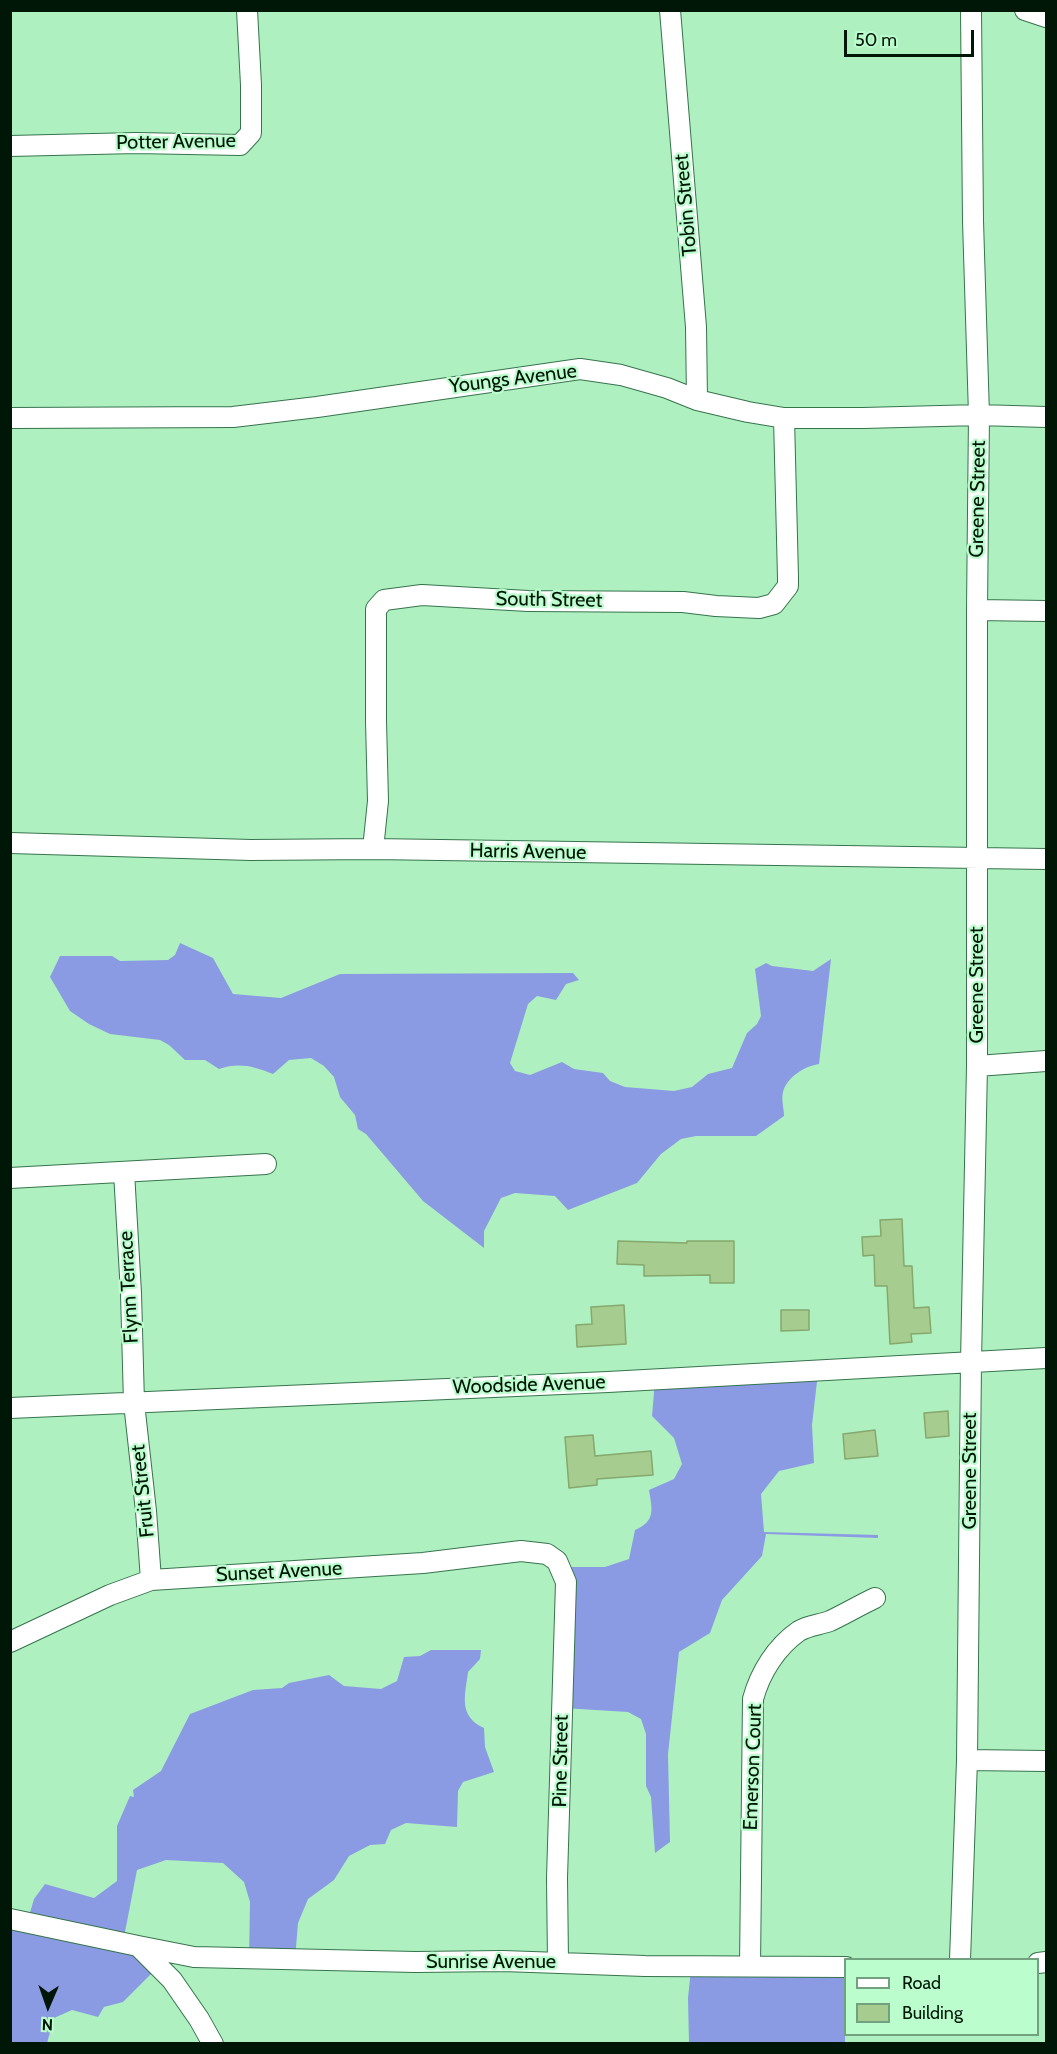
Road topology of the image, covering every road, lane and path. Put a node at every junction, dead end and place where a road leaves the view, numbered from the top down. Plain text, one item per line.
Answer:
1 (247, 10) edge
2 (670, 10) edge
3 (971, 10) edge
4 (1025, 10) edge
5 (1046, 10) edge
6 (1046, 17) edge
7 (10, 146) edge
8 (697, 400) junction
9 (979, 415) junction
10 (1047, 417) edge
11 (10, 418) edge
12 (784, 418) junction
13 (977, 610) junction
14 (1047, 611) edge
15 (10, 843) edge
16 (373, 849) junction
17 (977, 859) junction
18 (1047, 859) edge
19 (1047, 1061) edge
20 (976, 1066) junction
21 (266, 1164) dead end
22 (124, 1172) junction
23 (10, 1178) edge
24 (1047, 1358) edge
25 (971, 1362) junction
26 (134, 1403) junction
27 (10, 1408) edge
28 (557, 1561) joint
29 (151, 1580) junction
30 (875, 1598) dead end
31 (10, 1642) edge
32 (967, 1760) junction
33 (1047, 1761) edge
34 (10, 1919) edge
35 (138, 1946) junction
36 (960, 1958) edge
37 (558, 1962) junction
38 (750, 1966) junction
39 (844, 1967) edge
40 (213, 2043) edge

1 - 7 street, Potter Avenue
2 - 8 street, Tobin Street
3 - 9 street, Greene Street
4 - 6 street
5 - 6 street
8 - 11 street, Youngs Avenue
8 - 12 street, Youngs Avenue
9 - 10 street, Youngs Avenue
9 - 12 street, Youngs Avenue
9 - 13 street, Greene Street
12 - 16 street, South Street
13 - 14 street
13 - 17 street, Greene Street
15 - 16 street, Harris Avenue
16 - 17 street, Harris Avenue
17 - 18 street, Harris Avenue
17 - 20 street, Greene Street
19 - 20 street
20 - 25 street, Greene Street
21 - 22 street
22 - 23 street
22 - 26 street, Flynn Terrace
24 - 25 street, Woodside Avenue
25 - 26 street, Woodside Avenue
25 - 32 street, Greene Street
26 - 27 street, Woodside Avenue
26 - 29 street, Fruit Street
28 - 29 street, Sunset Avenue
28 - 37 street, Pine Street
29 - 31 street, Sunset Avenue
30 - 38 street, Emerson Court
32 - 33 street
32 - 36 street, Greene Street
34 - 35 street, Sunrise Avenue
35 - 37 street, Sunrise Avenue
35 - 40 street
37 - 38 street, Sunrise Avenue
38 - 39 street, Sunrise Avenue

